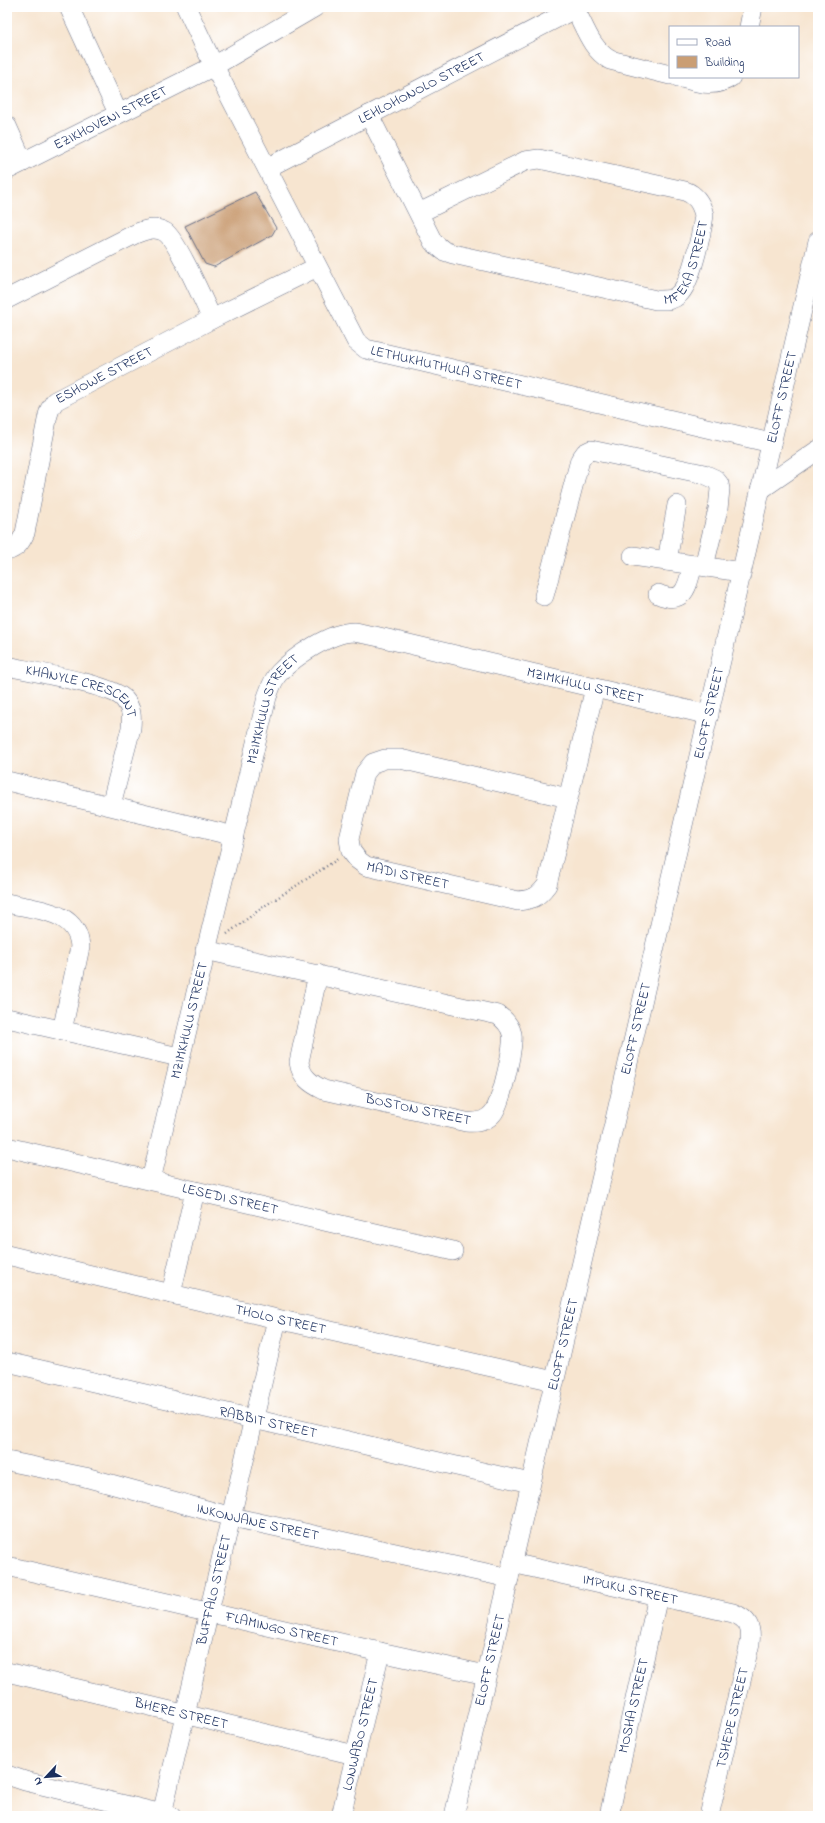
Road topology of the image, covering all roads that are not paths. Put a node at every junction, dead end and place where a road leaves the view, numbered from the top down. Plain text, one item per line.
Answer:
1 (69, 7) edge
2 (186, 7) edge
3 (315, 7) edge
4 (753, 7) edge
5 (577, 8) edge
6 (749, 26) edge
7 (214, 66) junction
8 (669, 75) edge
9 (682, 78) edge
10 (729, 78) edge
11 (118, 113) junction
12 (369, 115) junction
13 (7, 126) edge
14 (15, 166) edge
15 (267, 168) junction
16 (419, 213) junction
17 (818, 241) edge
18 (317, 267) junction
19 (7, 299) edge
20 (212, 319) junction
21 (771, 443) junction
22 (818, 450) edge
23 (760, 490) junction
24 (677, 505) dead end
25 (7, 551) edge
26 (633, 556) dead end
27 (667, 561) junction
28 (698, 565) junction
29 (741, 572) junction
30 (658, 594) dead end
31 (544, 596) dead end
32 (7, 666) edge
33 (595, 688) junction
34 (709, 715) junction
35 (7, 781) edge
36 (568, 798) junction
37 (111, 805) junction
38 (234, 836) junction
39 (7, 903) edge
40 (205, 950) junction
41 (318, 974) junction
42 (7, 1018) edge
43 (62, 1031) junction
44 (179, 1058) junction
45 (7, 1147) edge
46 (151, 1180) junction
47 (194, 1191) junction
48 (453, 1251) dead end
49 (7, 1255) edge
50 (171, 1294) junction
51 (277, 1319) junction
52 (7, 1362) edge
53 (554, 1380) junction
54 (254, 1419) junction
55 (7, 1461) edge
56 (530, 1483) junction
57 (232, 1516) junction
58 (7, 1566) edge
59 (511, 1570) junction
60 (658, 1596) junction
61 (209, 1612) junction
62 (746, 1620) joint
63 (380, 1652) junction
64 (7, 1672) edge
65 (486, 1675) junction
66 (185, 1714) junction
67 (355, 1756) junction
68 (7, 1775) edge
69 (167, 1815) edge
70 (341, 1816) edge
71 (454, 1816) edge
72 (609, 1816) edge
73 (709, 1816) edge

1 - 11 street
2 - 7 street, LETHUKHUTHULA STREET
3 - 7 street, EZIKHOVENI STREET
4 - 6 street
5 - 8 street, LEHLOHONOLO STREET
5 - 12 street, LEHLOHONOLO STREET
7 - 11 street, EZIKHOVENI STREET
7 - 15 street, LETHUKHUTHULA STREET
9 - 10 street
11 - 14 street, EZIKHOVENI STREET
12 - 15 street, LEHLOHONOLO STREET
12 - 16 street, MFEKA STREET
13 - 14 street
15 - 18 street, LETHUKHUTHULA STREET
16 - 16 street, MFEKA STREET
17 - 21 street, ELOFF STREET
18 - 20 street, ESHOWE STREET
18 - 21 street, LETHUKHUTHULA STREET
19 - 20 street
20 - 25 street, ESHOWE STREET
21 - 23 street, ELOFF STREET
22 - 23 street
23 - 29 street, ELOFF STREET
24 - 27 street
26 - 27 street
27 - 28 street
28 - 29 street
28 - 30 street
28 - 31 street
29 - 34 street, ELOFF STREET
32 - 37 street, KHANYLE CRESCENT
33 - 34 street, MZIMKHULU STREET
33 - 36 street, MADI STREET
33 - 38 street, MZIMKHULU STREET
34 - 53 street, ELOFF STREET
35 - 37 street
36 - 36 street, MADI STREET
37 - 38 street
38 - 40 street, MZIMKHULU STREET
39 - 43 street
40 - 41 street, BOSTON STREET
40 - 44 street, MZIMKHULU STREET
41 - 41 street, BOSTON STREET
42 - 43 street
43 - 44 street
44 - 46 street, MZIMKHULU STREET
45 - 46 street, LESEDI STREET
46 - 47 street, LESEDI STREET
47 - 48 street, LESEDI STREET
47 - 50 street
49 - 50 street, THOLO STREET
50 - 51 street, THOLO STREET
51 - 53 street, THOLO STREET
51 - 54 street, BUFFALO STREET
52 - 54 street, RABBIT STREET
53 - 56 street, ELOFF STREET
54 - 56 street, RABBIT STREET
54 - 57 street, BUFFALO STREET
55 - 57 street, INKONJANE STREET
56 - 59 street, ELOFF STREET
57 - 59 street, INKONJANE STREET
57 - 61 street, BUFFALO STREET
58 - 61 street, FLAMINGO STREET
59 - 60 street, IMPUKU STREET
59 - 65 street, ELOFF STREET
60 - 62 street, IMPUKU STREET
60 - 72 street, MOSHA STREET
61 - 63 street, FLAMINGO STREET
61 - 66 street, BUFFALO STREET
62 - 73 street, TSHEPE STREET
63 - 65 street, FLAMINGO STREET
63 - 67 street, LONWABO STREET
64 - 66 street, BHERE STREET
65 - 71 street, ELOFF STREET
66 - 67 street, BHERE STREET
66 - 69 street, BUFFALO STREET
67 - 70 street, LONWABO STREET
68 - 69 street

